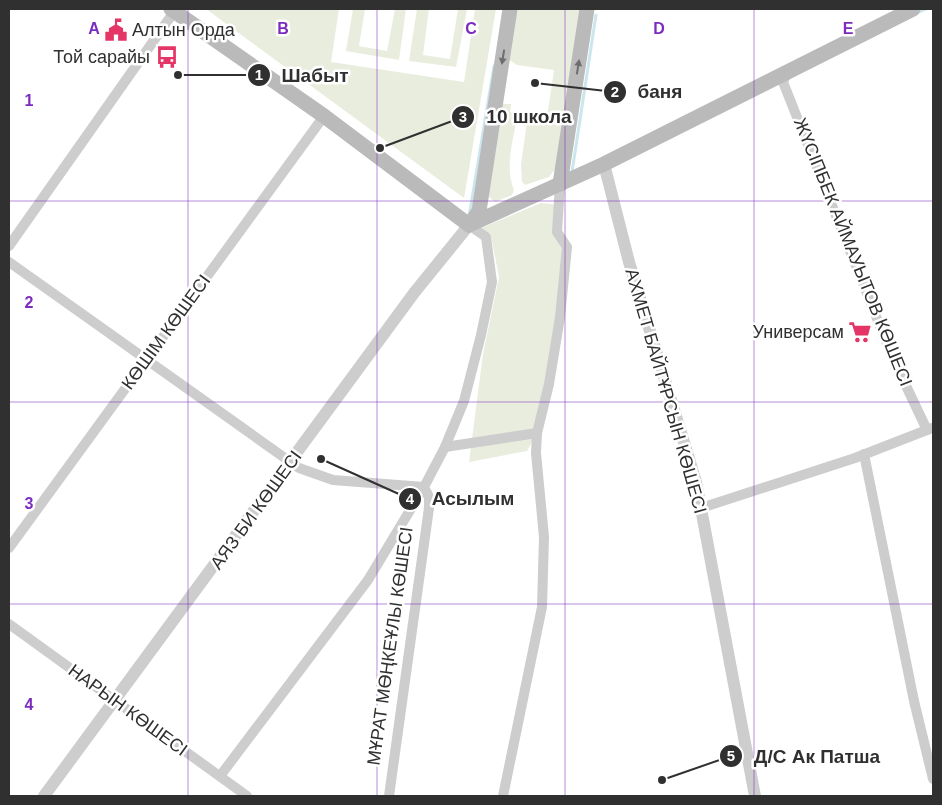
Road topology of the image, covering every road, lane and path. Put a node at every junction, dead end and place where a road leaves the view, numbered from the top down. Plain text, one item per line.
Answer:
1 (174, 9) edge
2 (510, 9) edge
3 (587, 9) edge
4 (913, 9) edge
5 (787, 73) junction
6 (324, 116) junction
7 (604, 164) junction
8 (560, 184) junction
9 (481, 199) junction
10 (493, 214) junction
11 (469, 225) junction
12 (9, 246) edge
13 (9, 262) edge
14 (147, 358) junction
15 (930, 429) edge
16 (536, 433) junction
17 (445, 447) junction
18 (864, 454) junction
19 (290, 463) junction
20 (424, 487) junction
21 (701, 508) junction
22 (9, 548) edge
23 (9, 624) edge
24 (116, 700) junction
25 (220, 776) junction
26 (933, 779) edge
27 (44, 796) edge
28 (247, 796) edge
29 (389, 796) edge
30 (503, 796) edge
31 (755, 796) edge

1 - 6 main road
1 - 12 street
2 -> 9 main road
8 -> 3 main road
4 - 5 main road
5 - 7 main road
5 - 15 street, ЖҮСІПБЕК АЙМАУЫТОВ КӨШЕСІ
6 - 11 main road
6 - 14 street, КӨШІМ КӨШЕСІ
7 - 8 main road
7 - 21 street, АХМЕТ БАЙТҰРСЫН КӨШЕСІ
8 - 10 main road
8 - 16 street
9 - 10 main road
9 - 11 main road
10 - 11 main road
11 - 17 street
11 - 19 street, АЯЗ БИ КӨШЕСІ
13 - 14 street
14 - 19 street
14 - 22 street, КӨШІМ КӨШЕСІ
15 - 18 street
16 - 17 street
16 - 30 street
17 - 20 street
18 - 21 street
18 - 26 street
19 - 20 street
19 - 24 street, АЯЗ БИ КӨШЕСІ
20 - 25 street
20 - 29 street, МҰРАТ МӨҢКЕҰЛЫ КӨШЕСІ
21 - 31 street, АХМЕТ БАЙТҰРСЫН КӨШЕСІ
23 - 24 street, НАРЫН КӨШЕСІ
24 - 25 street, НАРЫН КӨШЕСІ
24 - 27 street, АЯЗ БИ КӨШЕСІ
25 - 28 street, НАРЫН КӨШЕСІ

